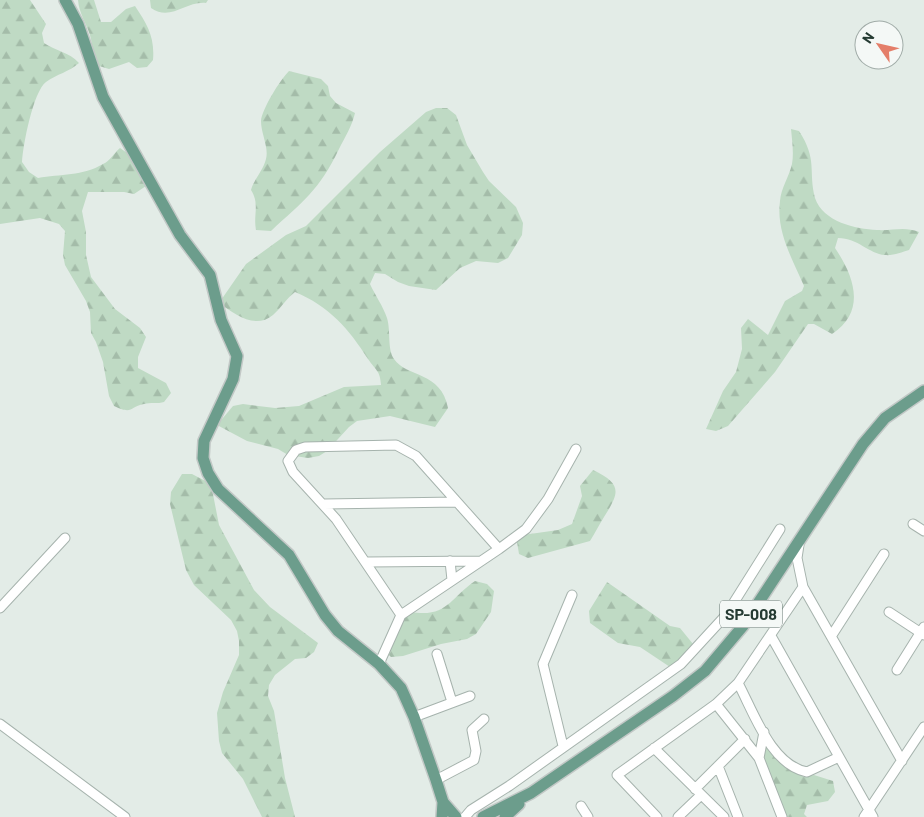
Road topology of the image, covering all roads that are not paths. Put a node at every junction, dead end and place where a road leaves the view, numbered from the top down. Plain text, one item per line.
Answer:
1 (65, 0) edge
2 (924, 391) edge
3 (576, 449) dead end
4 (457, 502) junction
5 (324, 504) junction
6 (913, 524) dead end
7 (780, 529) dead end
8 (924, 531) edge
9 (65, 538) dead end
10 (802, 538) junction
11 (499, 550) junction
12 (884, 554) dead end
13 (450, 561) junction
14 (481, 561) junction
15 (366, 562) junction
16 (785, 565) junction
17 (799, 574) junction
18 (452, 580) junction
19 (803, 587) junction
20 (572, 595) dead end
21 (0, 608) edge
22 (889, 612) dead end
23 (400, 615) junction
24 (923, 632) edge
25 (832, 635) junction
26 (770, 636) junction
27 (437, 654) dead end
28 (379, 664) junction
29 (897, 670) dead end
30 (738, 683) junction
31 (470, 696) dead end
32 (452, 702) junction
33 (716, 704) junction
34 (414, 717) junction
35 (484, 719) dead end
36 (0, 724) edge
37 (924, 727) edge
38 (764, 732) junction
39 (745, 739) junction
40 (563, 746) junction
41 (654, 748) junction
42 (838, 757) junction
43 (760, 758) junction
44 (902, 761) junction
45 (718, 766) junction
46 (436, 780) junction
47 (698, 792) junction
48 (531, 793) junction
49 (443, 802) junction
50 (581, 806) dead end
51 (868, 815) edge
52 (125, 817) edge
53 (442, 817) edge
54 (456, 817) edge
55 (465, 817) edge
56 (483, 817) edge
57 (505, 817) edge
58 (588, 817) edge
59 (657, 817) edge
60 (678, 817) edge
61 (724, 817) edge
62 (738, 817) edge
63 (782, 817) edge

1 - 28 main road
2 - 10 main road, SP-008
3 - 11 street
4 - 5 street
4 - 5 street
4 - 11 street
5 - 15 street
6 - 8 street
7 - 40 street
9 - 21 street
10 - 16 main road, SP-008
10 - 17 street
11 - 14 street
12 - 25 street
13 - 14 street
13 - 15 street
13 - 18 street
14 - 18 street
15 - 23 street
16 - 17 street
16 - 48 main road, SP-008
17 - 19 street
18 - 23 street
19 - 25 street
19 - 26 street
20 - 40 street
22 - 24 street
23 - 28 street
24 - 29 street
25 - 44 street
26 - 30 street
26 - 42 street
27 - 32 street
28 - 34 main road
30 - 33 street
30 - 38 street
31 - 32 street
32 - 34 street
33 - 39 street
33 - 41 street
34 - 46 main road
35 - 46 street
36 - 52 street
37 - 44 street
38 - 42 street
38 - 43 street
39 - 43 street
39 - 45 street
40 - 55 street
41 - 47 street
41 - 59 street
42 - 51 street
43 - 63 street
44 - 51 street
45 - 47 street
45 - 62 street
46 - 49 main road
47 - 60 street
47 - 61 street
48 - 56 main road, SP-008
48 - 57 main road, SP-008
49 - 53 main road
49 - 54 main road
50 - 58 street

